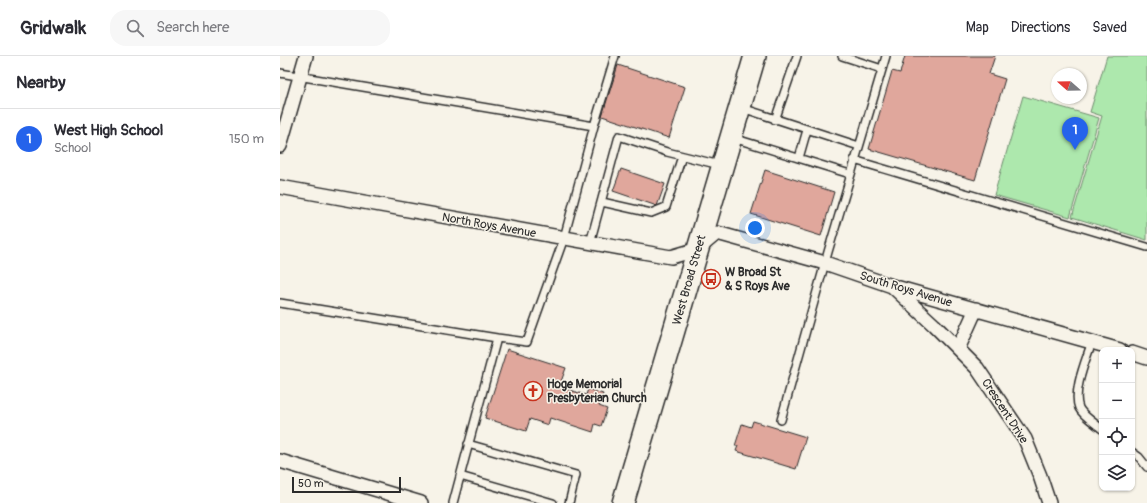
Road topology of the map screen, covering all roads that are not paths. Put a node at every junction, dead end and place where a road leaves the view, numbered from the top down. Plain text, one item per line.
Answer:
1 (306, 56) edge
2 (615, 56) edge
3 (755, 56) edge
4 (796, 56) edge
5 (842, 56) edge
6 (886, 56) edge
7 (882, 69) junction
8 (280, 73) edge
9 (300, 77) junction
10 (740, 108) junction
11 (775, 120) junction
12 (594, 126) junction
13 (807, 130) junction
14 (731, 138) junction
15 (280, 146) edge
16 (859, 146) junction
17 (682, 156) junction
18 (799, 158) junction
19 (854, 160) junction
20 (722, 166) junction
21 (850, 174) junction
22 (280, 187) edge
23 (602, 202) junction
24 (564, 238) junction
25 (590, 243) junction
26 (1147, 247) edge
27 (698, 249) junction
28 (824, 264) junction
29 (892, 286) junction
30 (280, 303) edge
31 (976, 309) junction
32 (497, 338) junction
33 (1092, 341) junction
34 (1111, 347) edge
35 (958, 349) junction
36 (1135, 354) edge
37 (1147, 358) edge
38 (781, 420) dead end
39 (1099, 426) edge
40 (468, 444) junction
41 (1135, 454) edge
42 (280, 461) edge
43 (1147, 467) edge
44 (460, 476) junction
45 (421, 503) edge
46 (453, 503) edge
47 (553, 503) edge
48 (568, 503) edge
49 (623, 503) edge
50 (1049, 503) edge

1 - 9 street
2 - 12 lane
3 - 10 main road, West Broad Street
4 - 11 lane
5 - 7 lane
6 - 7 lane
7 - 16 lane
8 - 9 lane
9 - 12 lane
9 - 15 street
10 - 11 lane
10 - 14 main road, West Broad Street
11 - 13 lane
12 - 24 lane
13 - 16 lane
13 - 18 lane
14 - 18 lane
14 - 20 main road, West Broad Street
16 - 19 lane
17 - 20 lane
17 - 23 lane
17 - 23 lane
18 - 21 lane
19 - 21 lane
19 - 26 lane
20 - 27 main road, West Broad Street
21 - 28 lane
22 - 24 street, North Roys Avenue
23 - 25 lane
24 - 25 street, North Roys Avenue
24 - 32 lane
25 - 27 street, North Roys Avenue
27 - 28 street, South Roys Avenue
27 - 49 main road, West Broad Street
28 - 29 street, South Roys Avenue
28 - 38 lane
29 - 31 street, South Roys Avenue
29 - 35 street, Crescent Drive
30 - 32 lane
31 - 33 street, South Roys Avenue
31 - 35 street
32 - 40 lane
33 - 34 street, South Roys Avenue
33 - 39 lane
35 - 50 street, Crescent Drive
36 - 37 street
40 - 44 lane
40 - 48 lane
41 - 43 lane
42 - 45 street
44 - 46 lane
44 - 47 lane

